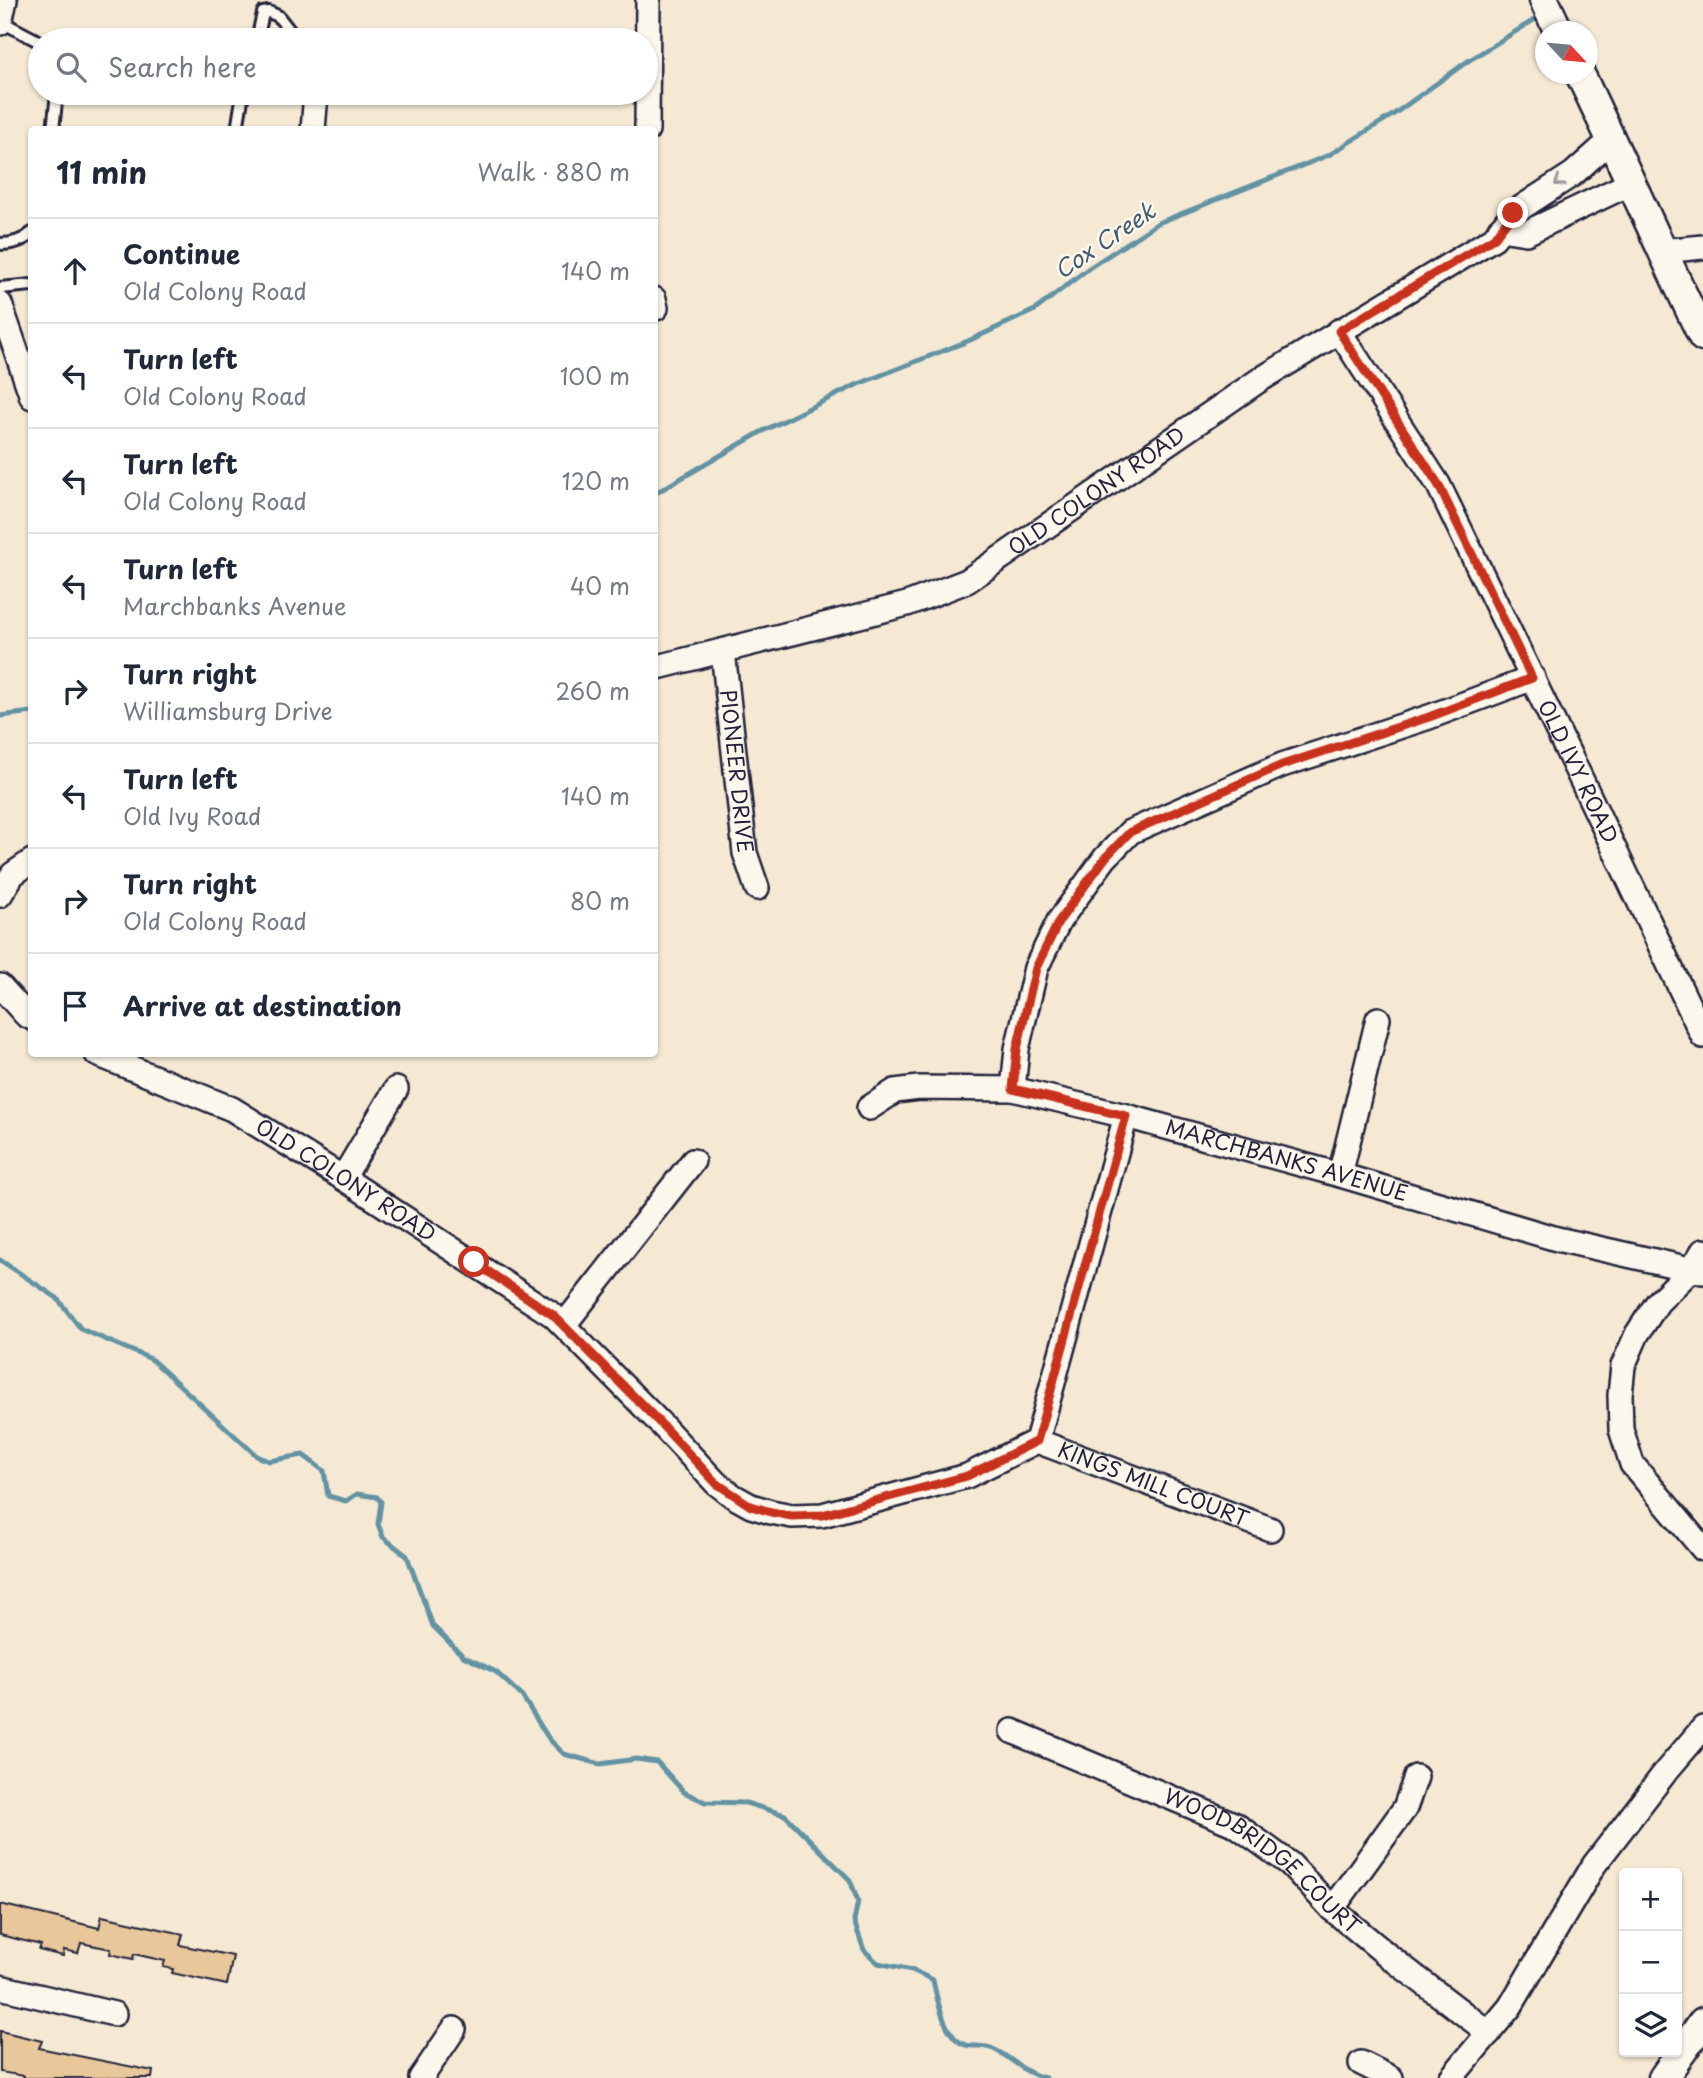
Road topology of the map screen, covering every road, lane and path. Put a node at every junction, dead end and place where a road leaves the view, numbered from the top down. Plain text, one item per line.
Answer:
1 (5, 0) edge
2 (648, 0) edge
3 (1544, 0) edge
4 (1554, 21) edge
5 (0, 22) edge
6 (260, 28) edge
7 (288, 28) edge
8 (648, 28) edge
9 (28, 36) edge
10 (1585, 84) edge
11 (56, 105) edge
12 (241, 105) edge
13 (315, 105) edge
14 (647, 105) edge
15 (53, 126) edge
16 (238, 126) edge
17 (313, 126) edge
18 (647, 126) edge
19 (1612, 139) junction
20 (1633, 182) junction
21 (1500, 229) junction
22 (28, 236) edge
23 (0, 244) edge
24 (1703, 247) edge
25 (1661, 251) junction
26 (28, 285) edge
27 (0, 288) edge
28 (0, 304) edge
29 (1339, 331) junction
30 (1703, 337) edge
31 (28, 385) edge
32 (723, 651) junction
33 (658, 667) edge
34 (1532, 678) junction
35 (28, 864) edge
36 (757, 888) dead end
37 (0, 895) edge
38 (0, 986) edge
39 (28, 1016) edge
40 (1378, 1019) dead end
41 (1703, 1036) edge
42 (104, 1057) edge
43 (396, 1089) dead end
44 (1013, 1089) junction
45 (869, 1108) dead end
46 (1126, 1116) junction
47 (693, 1161) dead end
48 (1340, 1175) junction
49 (343, 1178) junction
50 (1699, 1264) edge
51 (564, 1325) junction
52 (1037, 1441) junction
53 (1270, 1529) dead end
54 (1703, 1549) edge
55 (1703, 1728) edge
56 (1012, 1731) dead end
57 (1416, 1777) dead end
58 (1332, 1909) junction
59 (0, 1987) edge
60 (114, 2014) dead end
61 (1703, 2022) edge
62 (454, 2029) dead end
63 (1489, 2033) junction
64 (1361, 2063) dead end
65 (422, 2078) edge
66 (1391, 2078) edge
67 (1451, 2078) edge
68 (1662, 2078) edge

1 - 5 street
2 - 8 street
3 - 4 street
5 - 9 lane
6 - 7 lane
10 - 19 street
11 - 15 lane
12 - 16 lane
13 - 17 street
14 - 18 street
19 - 20 street
19 -> 21 street, OLD COLONY ROAD
20 - 21 street
20 - 25 street
21 - 29 street, OLD COLONY ROAD
22 - 23 lane
24 - 25 street
25 - 30 street
26 - 27 lane
28 - 31 street
29 - 32 street, OLD COLONY ROAD
29 - 34 street, OLD IVY ROAD
32 - 33 street, OLD COLONY ROAD
32 - 36 street, PIONEER DRIVE
34 - 41 street, OLD IVY ROAD
34 - 44 street
35 - 37 street
38 - 39 street
40 - 48 street
42 - 49 street, OLD COLONY ROAD
43 - 49 street
44 - 45 street, MARCHBANKS AVENUE
44 - 46 street, MARCHBANKS AVENUE
46 - 48 street, MARCHBANKS AVENUE
46 - 52 street
47 - 51 street
48 - 50 street, MARCHBANKS AVENUE
49 - 51 street, OLD COLONY ROAD
50 - 54 street
51 - 52 street, OLD COLONY ROAD
52 - 53 street, KINGS MILL COURT
55 - 63 street
56 - 58 street, WOODBRIDGE COURT
57 - 58 street
58 - 63 street, WOODBRIDGE COURT
59 - 60 street
61 - 68 street
62 - 65 street
63 - 67 street
64 - 66 street

